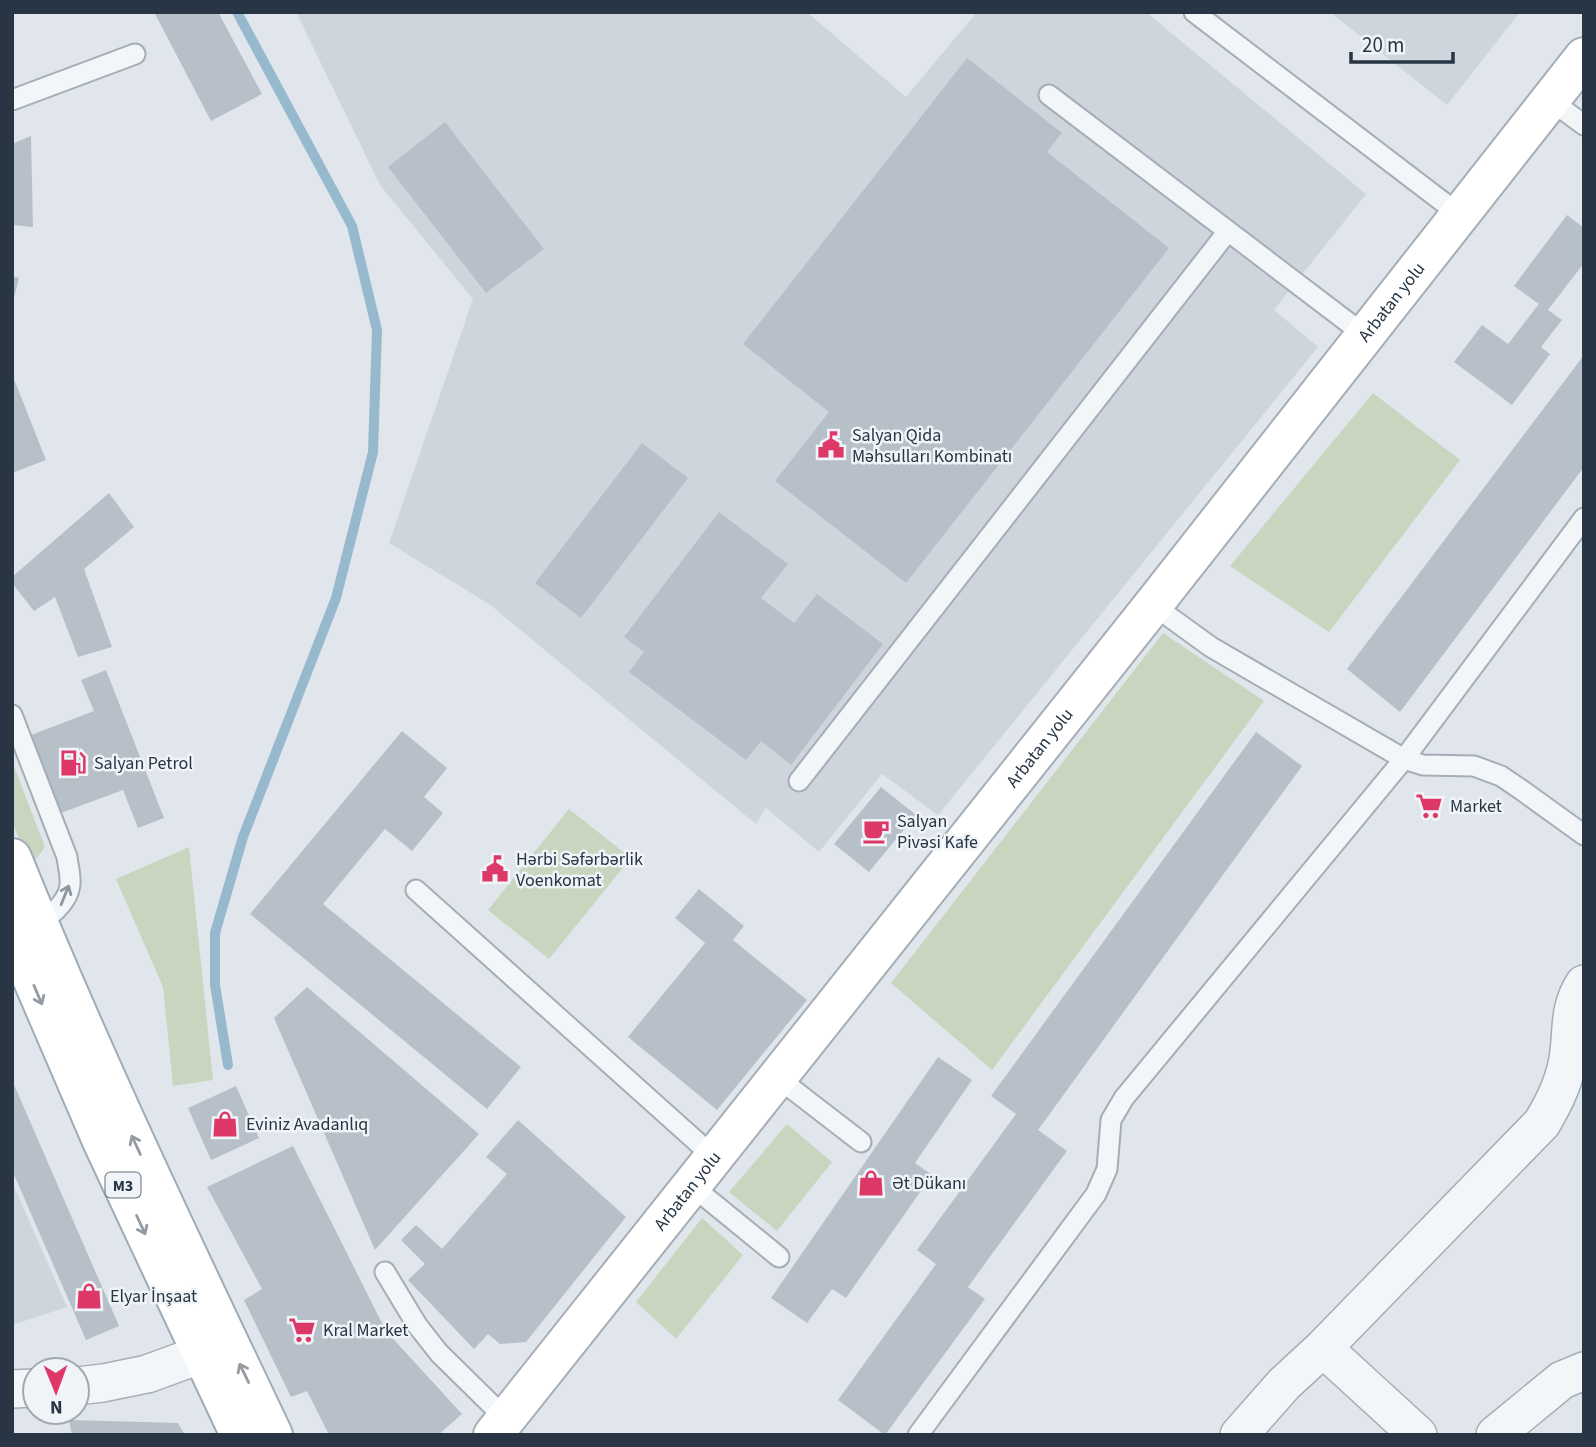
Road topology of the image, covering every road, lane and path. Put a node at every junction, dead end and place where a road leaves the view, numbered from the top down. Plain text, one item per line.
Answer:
1 (1194, 12) edge
2 (135, 54) dead end
3 (1584, 57) edge
4 (1049, 95) dead end
5 (12, 100) edge
6 (1550, 100) junction
7 (1584, 125) edge
8 (1460, 215) junction
9 (1228, 231) junction
10 (1366, 335) junction
11 (1584, 518) edge
12 (1153, 605) junction
13 (12, 715) edge
14 (1404, 759) junction
15 (799, 781) dead end
16 (1584, 835) edge
17 (12, 858) edge
18 (416, 890) dead end
19 (19, 931) edge
20 (1584, 984) edge
21 (778, 1077) junction
22 (861, 1142) dead end
23 (703, 1172) junction
24 (779, 1257) dead end
25 (385, 1272) dead end
26 (1323, 1348) junction
27 (202, 1354) junction
28 (1584, 1371) edge
29 (91, 1384) edge
30 (500, 1427) edge
31 (240, 1435) edge
32 (273, 1435) edge
33 (918, 1435) edge
34 (1239, 1435) edge
35 (1418, 1435) edge
36 (1495, 1435) edge

1 - 8 lane
2 - 5 lane
3 - 6 main road, Arbatan yolu
4 - 9 lane
6 - 7 lane
6 - 8 main road, Arbatan yolu
8 - 10 main road, Arbatan yolu
9 - 10 lane
9 - 15 lane
10 - 12 main road, Arbatan yolu
11 - 14 lane
12 - 14 lane
12 - 21 main road, Arbatan yolu
19 -> 13 lane
14 - 16 lane
14 - 33 lane
17 - 19 main road
18 - 23 lane
19 -> 27 main road, M3
32 -> 19 main road
20 - 26 street
21 - 22 lane
21 - 23 main road, Arbatan yolu
23 - 24 lane
23 - 30 main road, Arbatan yolu
25 - 30 lane
26 - 34 street
26 - 35 street
27 - 29 street
27 - 31 main road, M3
28 - 36 street

